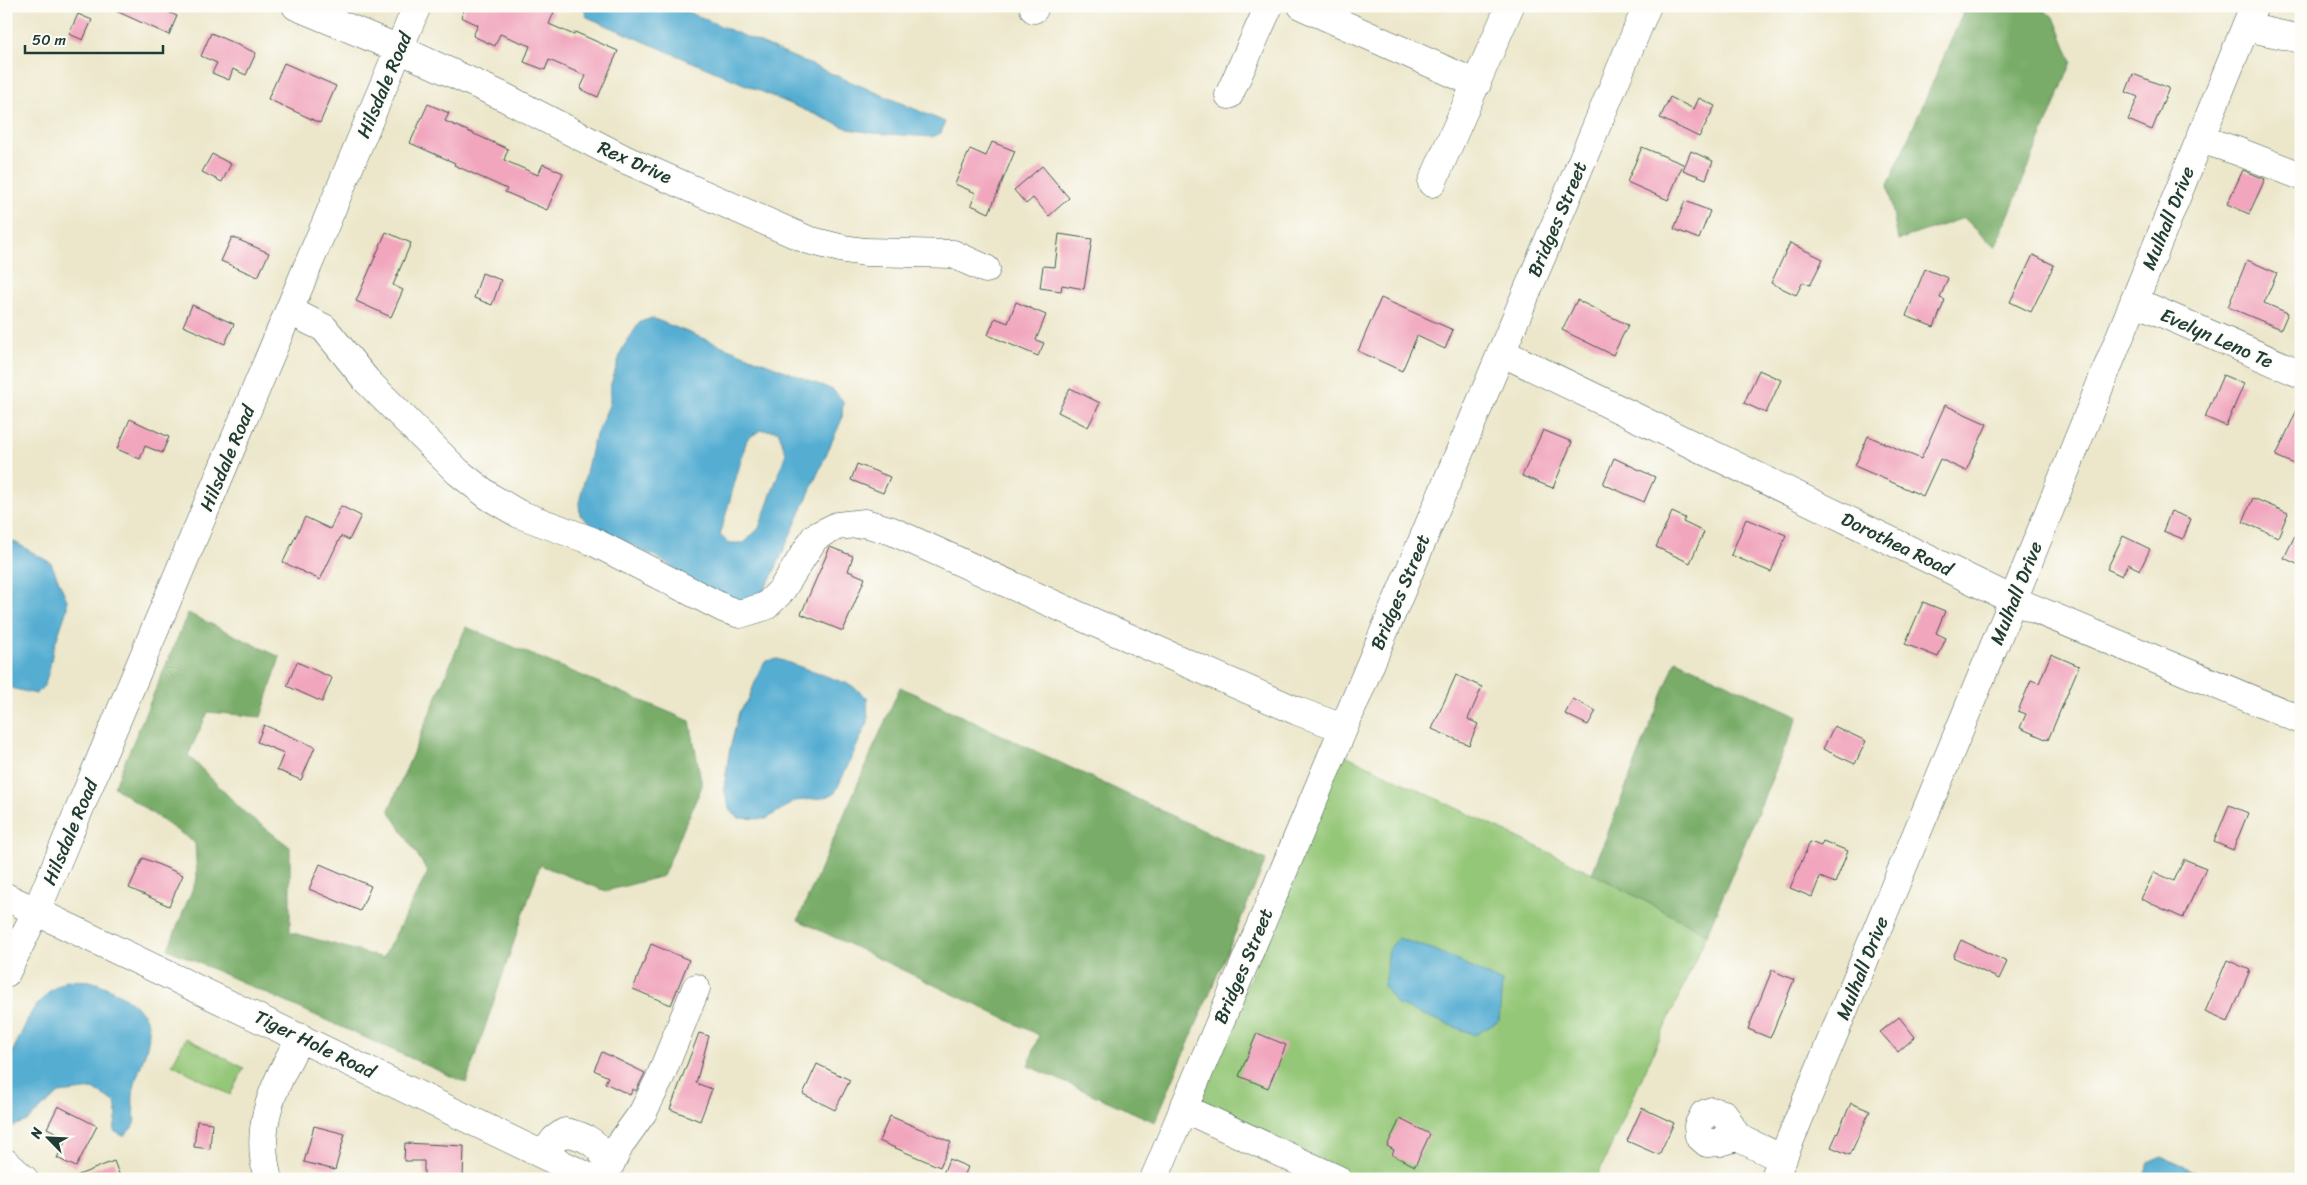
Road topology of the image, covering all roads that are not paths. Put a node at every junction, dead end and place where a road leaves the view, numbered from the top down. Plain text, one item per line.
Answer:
1 (296, 6) edge
2 (417, 6) edge
3 (1269, 6) edge
4 (1302, 6) edge
5 (1510, 6) edge
6 (1647, 6) edge
7 (2250, 16) edge
8 (2301, 39) edge
9 (399, 49) junction
10 (1477, 84) junction
11 (1228, 95) dead end
12 (2200, 139) junction
13 (2301, 176) edge
14 (1432, 183) dead end
15 (986, 269) dead end
16 (2134, 301) junction
17 (290, 311) junction
18 (1501, 352) junction
19 (2301, 374) edge
20 (2013, 600) junction
21 (2301, 720) edge
22 (1343, 728) junction
23 (6, 897) edge
24 (37, 910) junction
25 (6, 973) edge
26 (696, 988) dead end
27 (300, 1037) junction
28 (1183, 1108) junction
29 (1737, 1137) dead end
30 (6, 1163) edge
31 (1778, 1169) edge
32 (602, 1174) edge
33 (24, 1179) edge
34 (268, 1179) edge
35 (1154, 1179) edge
36 (1337, 1179) edge

1 - 9 street, Rex Drive
2 - 9 street, Hilsdale Road
3 - 11 street
4 - 10 street
5 - 10 street
6 - 18 street, Bridges Street
7 - 8 street
7 - 12 street, Mulhall Drive
9 - 15 street, Rex Drive
9 - 17 street, Hilsdale Road
10 - 14 street
12 - 13 street
12 - 16 street, Mulhall Drive
16 - 19 street, Evelyn Leno Te
16 - 20 street, Mulhall Drive
17 - 22 street
17 - 24 street, Hilsdale Road
18 - 20 street, Dorothea Road
18 - 22 street, Bridges Street
20 - 21 street, Dorothea Road
20 - 31 street, Mulhall Drive
22 - 28 street, Bridges Street
23 - 24 street, Tiger Hole Road
24 - 25 street, Hilsdale Road
24 - 27 street, Tiger Hole Road
26 - 32 street
27 - 32 street, Tiger Hole Road
27 - 34 street
28 - 35 street, Bridges Street
28 - 36 street
29 - 31 street
30 - 33 street

